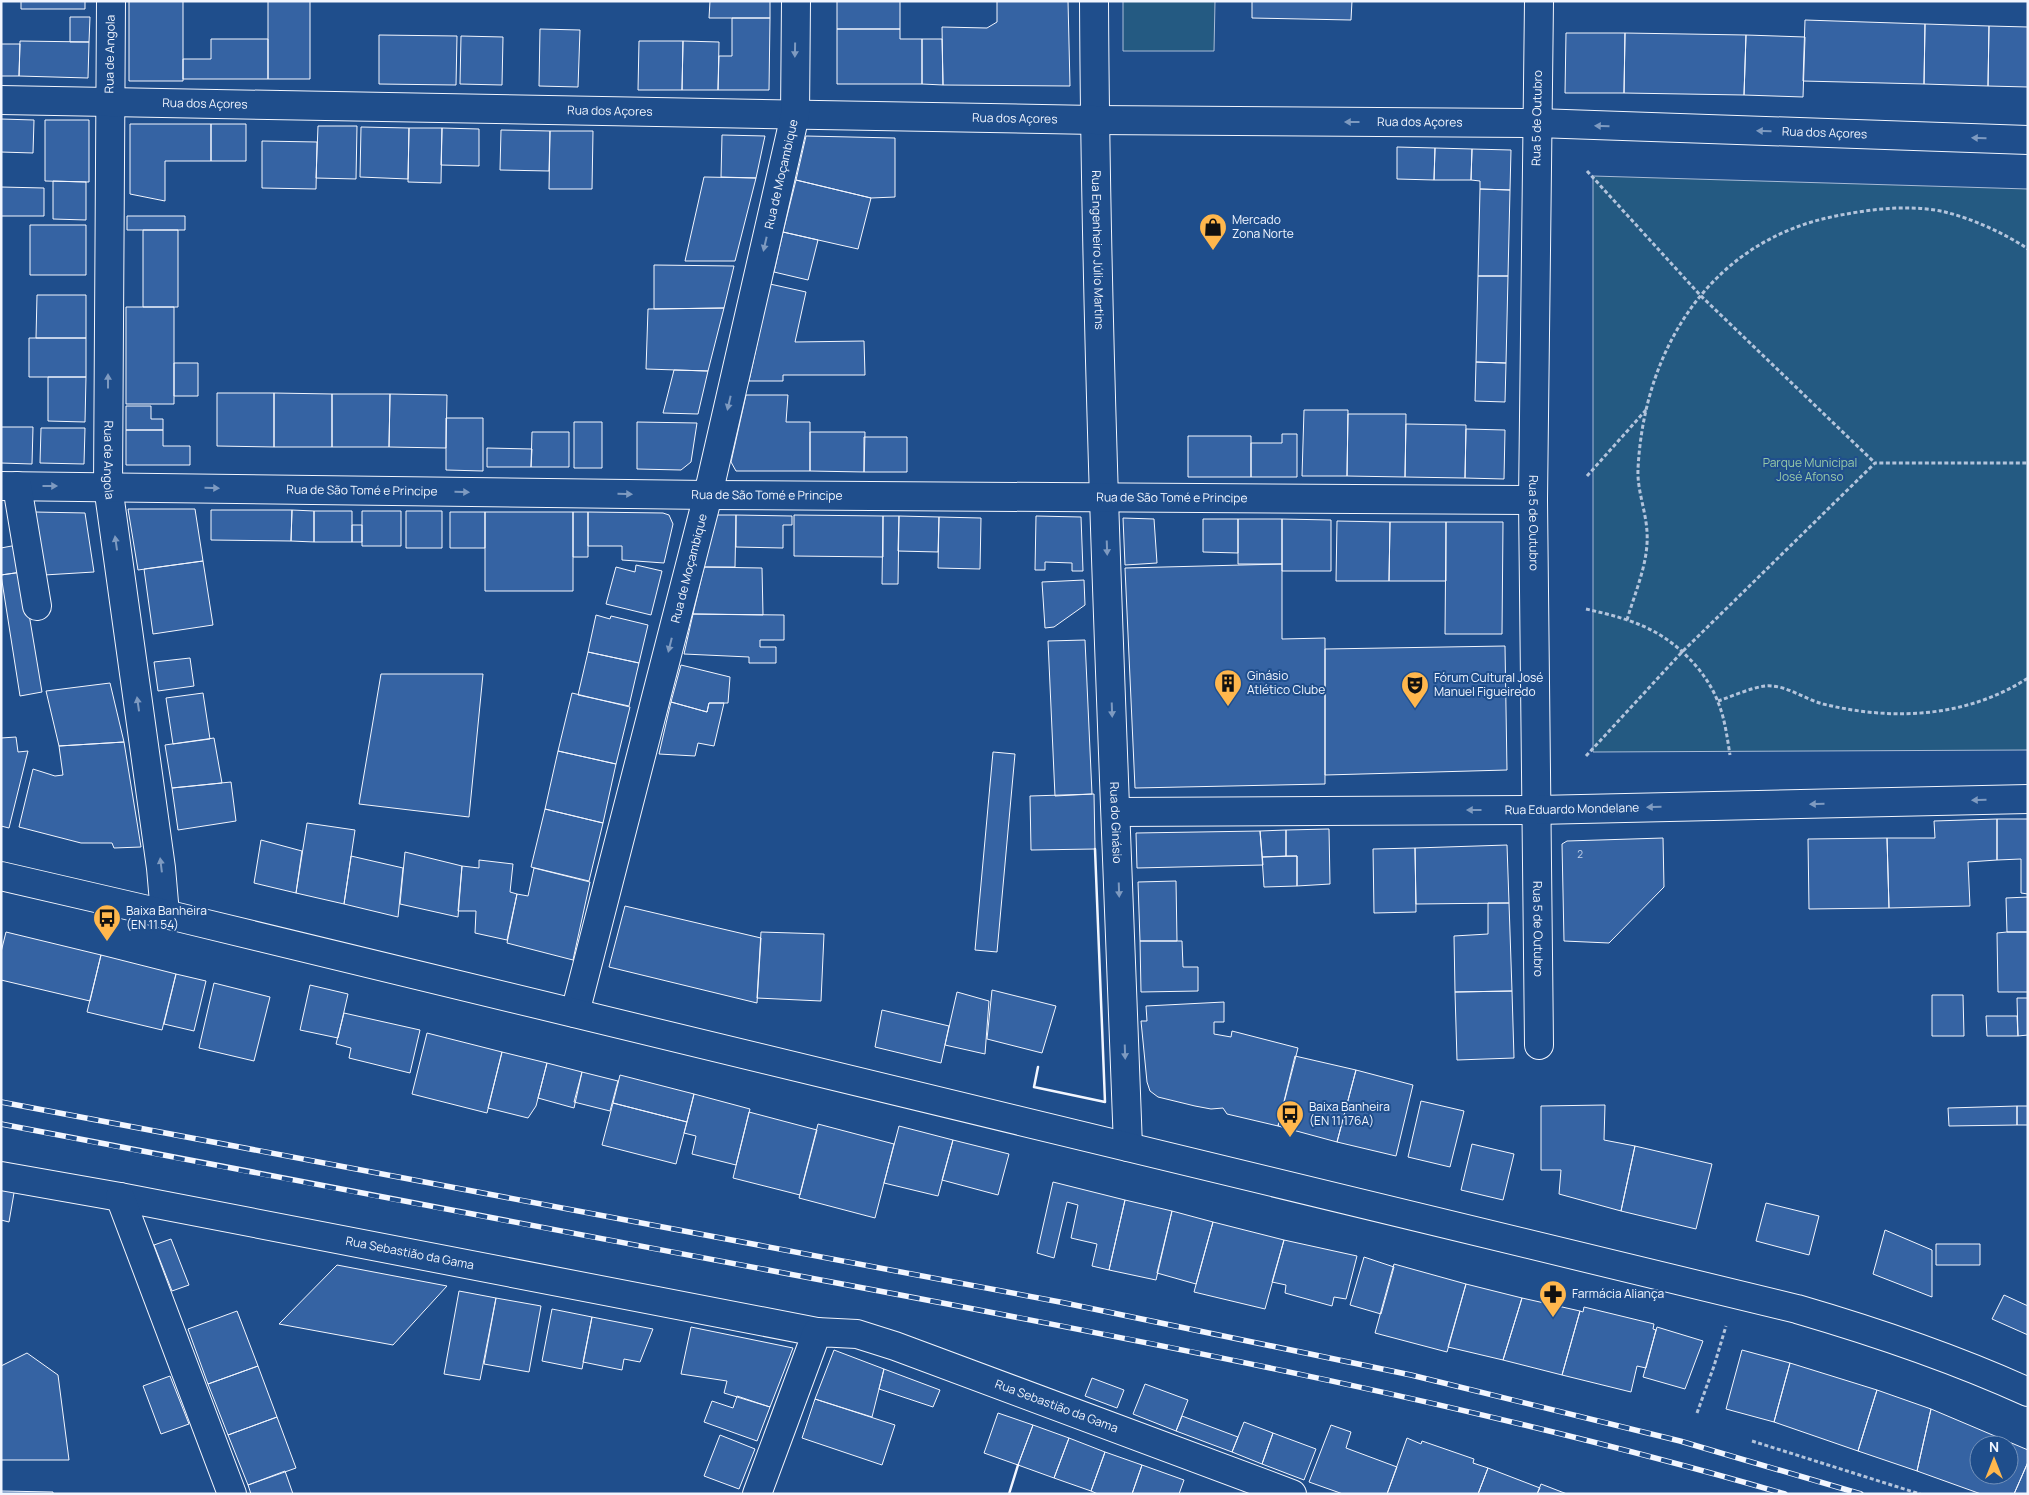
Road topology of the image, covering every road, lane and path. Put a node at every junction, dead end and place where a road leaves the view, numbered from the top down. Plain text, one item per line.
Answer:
1 (111, 1) edge
2 (796, 1) edge
3 (1094, 1) edge
4 (1539, 1) edge
5 (1, 100) edge
6 (109, 102) junction
7 (795, 115) junction
8 (1095, 120) junction
9 (1537, 123) junction
10 (2028, 140) edge
11 (1587, 171) dead end
12 (2028, 249) edge
13 (1700, 295) junction
14 (1646, 410) junction
15 (1875, 463) junction
16 (2028, 463) edge
17 (1587, 476) dead end
18 (9, 486) edge
19 (108, 486) junction
20 (708, 496) junction
21 (1105, 499) junction
22 (1532, 500) junction
23 (37, 606) dead end
24 (1586, 609) dead end
25 (1627, 620) junction
26 (1682, 652) junction
27 (2028, 678) edge
28 (1718, 701) junction
29 (1730, 755) dead end
30 (1586, 756) dead end
31 (2028, 799) edge
32 (1537, 810) junction
33 (1116, 812) junction
34 (1, 876) edge
35 (165, 914) junction
36 (575, 1013) junction
37 (1539, 1045) dead end
38 (1128, 1147) junction
39 (1, 1176) edge
40 (120, 1197) junction
41 (1735, 1294) junction
42 (817, 1332) junction
43 (2028, 1392) edge
44 (1697, 1413) dead end
45 (1752, 1441) dead end
46 (232, 1494) edge
47 (757, 1494) edge
48 (1292, 1494) edge
49 (1920, 1494) edge

1 - 6 street, Rua de Angola
2 -> 7 street, Rua de Moçambique
3 - 8 street, Rua Engenheiro Júlio Martins
4 - 9 street, Rua 5 de Outubro
5 - 6 street, Rua dos Açores
6 - 7 street, Rua dos Açores
19 -> 6 street, Rua de Angola
7 - 8 street, Rua dos Açores
7 -> 20 street, Rua de Moçambique
9 -> 8 street, Rua dos Açores
8 - 21 street, Rua Engenheiro Júlio Martins
10 -> 9 street, Rua dos Açores
9 - 22 street, Rua 5 de Outubro
11 - 13 path
12 - 13 path
13 - 14 path
13 - 15 path
14 - 17 path
14 - 25 path
15 - 16 path
15 - 26 path
18 -> 19 street, Rua de São Tomé e Principe
18 - 23 street
19 -> 20 street, Rua de São Tomé e Principe
35 -> 19 street, Rua de Angola
20 - 21 street, Rua de São Tomé e Principe
20 -> 36 street, Rua de Moçambique
21 - 22 street, Rua de São Tomé e Principe
21 -> 33 street, Rua do Ginásio
22 - 32 street, Rua 5 de Outubro
24 - 25 path
25 - 26 path
26 - 28 path
26 - 30 path
27 - 28 path
28 - 29 path
31 -> 32 street, Rua Eduardo Mondelane
32 -> 33 street, Rua Eduardo Mondelane
32 - 37 street, Rua 5 de Outubro
33 -> 38 street, Rua do Ginásio
34 - 35 street
35 - 36 street
36 - 38 street
38 - 41 street
39 - 40 street, Rua Sebastião da Gama
40 - 42 street, Rua Sebastião da Gama
40 - 46 street
41 - 43 street
41 - 44 path
42 - 47 street
42 - 48 street, Rua Sebastião da Gama
45 - 49 path

